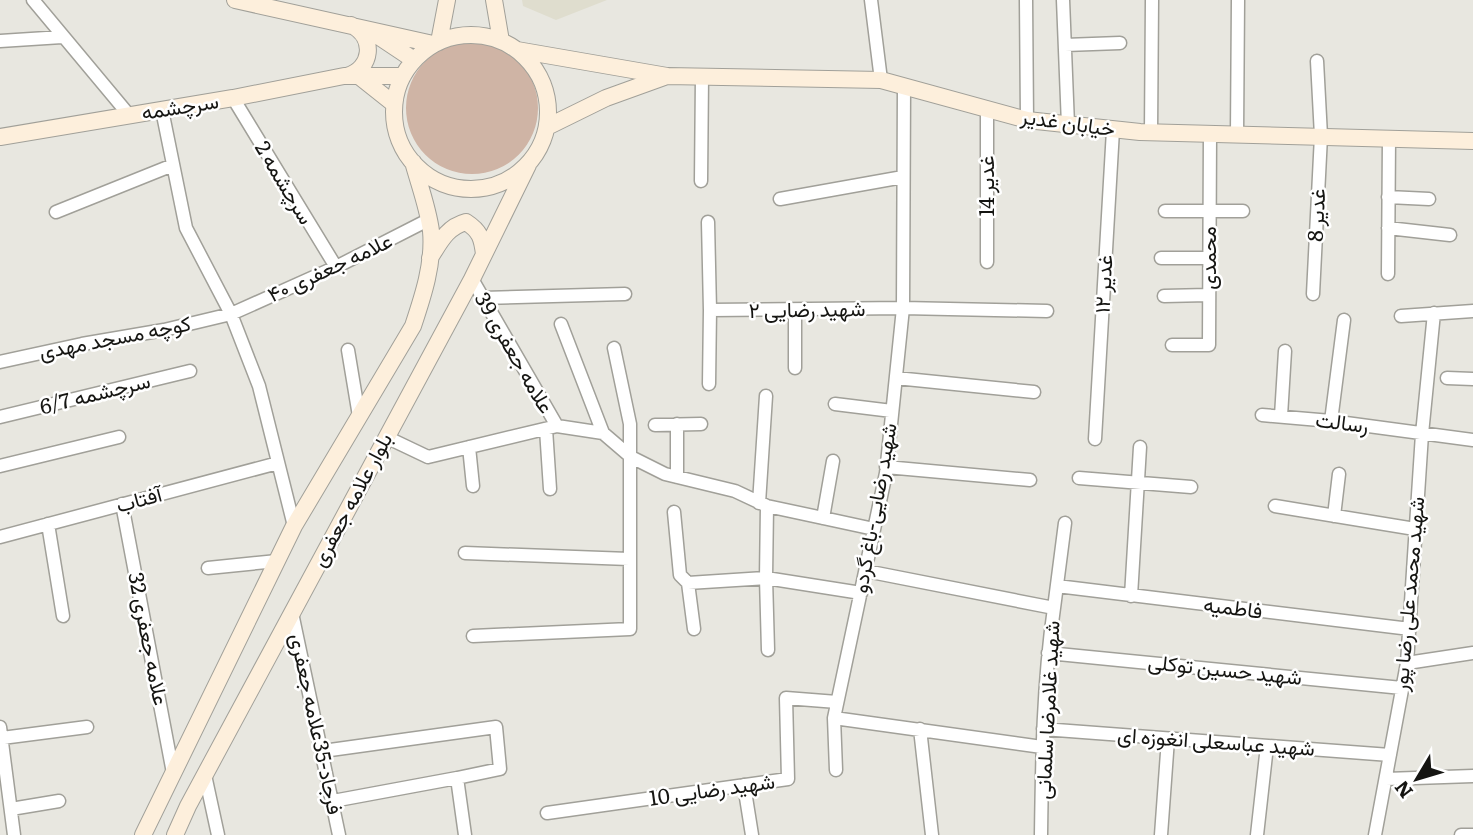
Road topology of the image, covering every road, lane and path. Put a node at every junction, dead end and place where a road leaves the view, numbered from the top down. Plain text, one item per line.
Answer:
1 (33, 0) edge
2 (235, 0) edge
3 (447, 0) edge
4 (494, 0) edge
5 (871, 0) edge
6 (1026, 0) edge
7 (1063, 0) edge
8 (1152, 0) edge
9 (1238, 0) edge
10 (296, 6) edge
11 (347, 23) junction
12 (367, 29) junction
13 (62, 37) junction
14 (0, 41) edge
15 (501, 41) junction
16 (436, 43) junction
17 (1120, 43) dead end
18 (1065, 45) junction
19 (517, 50) junction
20 (414, 60) junction
21 (1317, 61) dead end
22 (402, 76) junction
23 (667, 76) junction
24 (702, 76) junction
25 (352, 77) junction
26 (881, 80) junction
27 (904, 86) junction
28 (233, 98) junction
29 (394, 104) junction
30 (987, 109) junction
31 (162, 110) junction
32 (129, 115) junction
33 (1027, 120) junction
34 (1068, 125) junction
35 (547, 127) junction
36 (1113, 130) junction
37 (1151, 132) junction
38 (1210, 134) junction
39 (1237, 134) junction
40 (1321, 136) junction
41 (0, 137) edge
42 (1389, 138) junction
43 (1473, 141) edge
44 (413, 162) junction
45 (173, 165) junction
46 (528, 165) junction
47 (903, 177) junction
48 (701, 181) dead end
49 (1388, 197) junction
50 (780, 199) dead end
51 (1429, 199) dead end
52 (1165, 211) dead end
53 (1209, 211) junction
54 (1243, 211) dead end
55 (56, 212) dead end
56 (428, 220) junction
57 (708, 222) dead end
58 (1388, 228) junction
59 (1450, 235) dead end
60 (484, 254) junction
61 (430, 258) junction
62 (1161, 258) dead end
63 (1209, 258) junction
64 (987, 262) dead end
65 (336, 267) junction
66 (1388, 274) dead end
67 (472, 279) junction
68 (625, 295) dead end
69 (1209, 295) junction
70 (1313, 295) dead end
71 (1164, 296) dead end
72 (483, 298) junction
73 (903, 308) junction
74 (710, 310) junction
75 (1473, 310) edge
76 (795, 311) junction
77 (1047, 311) dead end
78 (1434, 313) junction
79 (230, 314) junction
80 (1401, 316) dead end
81 (1344, 320) dead end
82 (561, 324) dead end
83 (1172, 345) dead end
84 (614, 348) dead end
85 (348, 350) dead end
86 (1285, 351) dead end
87 (0, 362) edge
88 (795, 368) dead end
89 (190, 370) dead end
90 (896, 378) junction
91 (1447, 378) dead end
92 (1473, 379) edge
93 (709, 384) dead end
94 (1034, 392) dead end
95 (765, 396) dead end
96 (835, 404) dead end
97 (892, 411) junction
98 (1262, 415) dead end
99 (359, 416) junction
100 (1281, 416) junction
101 (0, 417) edge
102 (1331, 421) junction
103 (677, 424) junction
104 (701, 424) dead end
105 (655, 425) dead end
106 (551, 428) junction
107 (603, 433) junction
108 (1422, 434) junction
109 (119, 437) dead end
110 (386, 437) junction
111 (1095, 439) dead end
112 (1473, 440) edge
113 (469, 447) junction
114 (1140, 447) dead end
115 (1473, 448) edge
116 (631, 457) junction
117 (833, 461) dead end
118 (278, 463) junction
119 (0, 466) edge
120 (886, 467) junction
121 (1339, 474) dead end
122 (677, 477) junction
123 (1079, 478) dead end
124 (1030, 480) dead end
125 (1138, 483) junction
126 (473, 485) dead end
127 (1191, 487) dead end
128 (550, 489) dead end
129 (122, 504) junction
130 (763, 505) junction
131 (1275, 506) dead end
132 (674, 512) dead end
133 (1334, 516) junction
134 (822, 518) junction
135 (1065, 523) dead end
136 (48, 524) junction
137 (294, 526) junction
138 (874, 529) junction
139 (1415, 529) junction
140 (0, 537) edge
141 (466, 553) dead end
142 (629, 559) junction
143 (277, 561) junction
144 (208, 568) dead end
145 (866, 571) junction
146 (766, 578) junction
147 (688, 583) junction
148 (1057, 586) junction
149 (861, 593) junction
150 (1131, 596) junction
151 (1054, 608) junction
152 (292, 613) junction
153 (63, 616) dead end
154 (694, 629) dead end
155 (1410, 629) junction
156 (473, 636) dead end
157 (768, 650) dead end
158 (1048, 653) junction
159 (1473, 653) edge
160 (1407, 663) junction
161 (1402, 688) junction
162 (837, 702) junction
163 (834, 718) junction
164 (87, 727) dead end
165 (920, 729) junction
166 (1043, 729) junction
167 (1, 733) edge
168 (1168, 739) junction
169 (1267, 746) junction
170 (1042, 747) junction
171 (323, 751) junction
172 (1390, 755) junction
173 (836, 770) dead end
174 (173, 773) junction
175 (205, 775) junction
176 (1473, 776) edge
177 (457, 778) junction
178 (1386, 779) junction
179 (744, 785) junction
180 (60, 801) dead end
181 (332, 801) junction
182 (11, 809) junction
183 (547, 813) dead end
184 (14, 835) edge
185 (143, 835) edge
186 (175, 835) edge
187 (218, 835) edge
188 (340, 835) edge
189 (465, 835) edge
190 (752, 835) edge
191 (932, 835) edge
192 (1041, 835) edge
193 (1161, 835) edge
194 (1256, 835) edge
195 (1376, 835) edge
196 (1461, 835) edge
197 (1473, 835) edge

1 - 13 street
2 - 10 main road
3 - 16 main road
4 - 15 main road
5 - 26 street
6 - 33 street
7 - 18 street
8 - 37 street
9 - 39 street
10 - 11 main road
11 - 12 main road
11 - 25 main road
12 - 16 main road
12 - 20 main road
13 - 14 street
13 - 32 street
15 - 16 main road
15 - 19 main road
16 - 20 main road
17 - 18 street
18 - 34 street
19 - 23 main road
19 - 35 main road
20 - 22 main road
21 - 40 street, غدیر 8
22 - 25 main road, سرچشمه
22 - 29 main road
23 - 24 main road, خیابان غدیر
23 - 35 main road
24 - 26 main road, خیابان غدیر
24 - 48 street
25 - 28 main road, سرچشمه
25 - 29 main road
26 - 27 main road, خیابان غدیر
27 - 30 main road, خیابان غدیر
27 - 47 street, شهید رضایی-باغ گردو
28 - 31 main road, سرچشمه
28 - 65 street, سرچشمه 2
29 - 44 main road
30 - 33 main road, خیابان غدیر
30 - 64 street, غدیر 14
31 - 32 main road, سرچشمه
31 - 45 street
32 - 41 main road, سرچشمه
33 - 34 main road, خیابان غدیر
34 - 36 main road, خیابان غدیر
35 - 46 main road
36 - 37 main road, خیابان غدیر
36 - 111 street, غدیر ۱۲
37 - 38 main road, خیابان غدیر
38 - 39 main road, خیابان غدیر
38 - 53 street, محمدی
39 - 40 main road, خیابان غدیر
40 - 42 main road, خیابان غدیر
40 - 70 street, غدیر 8
42 - 43 main road, خیابان غدیر
42 - 49 street
44 - 46 main road
44 - 56 main road, بلوار علامه جعفری
45 - 55 street
45 - 79 street
46 - 60 main road, بلوار علامه جعفری
47 - 50 street
47 - 73 street, شهید رضایی-باغ گردو
49 - 51 street
49 - 58 street
52 - 53 street
53 - 54 street
53 - 63 street, محمدی
56 - 61 main road, بلوار علامه جعفری
56 - 65 street, علامه جعفری ۴۰
57 - 74 street
58 - 59 street
58 - 66 street
60 - 61 main road
60 - 67 main road, بلوار علامه جعفری
61 - 99 main road, بلوار علامه جعفری
62 - 63 street
63 - 69 street, محمدی
65 - 79 street, علامه جعفری ۴۰
67 - 72 street, علامه جعفری 39
67 - 110 main road, بلوار علامه جعفری
68 - 72 street
69 - 71 street
69 - 83 street, محمدی
72 - 106 street, علامه جعفری 39
73 - 76 street, شهید رضایی ۲
73 - 77 street, شهید رضایی ۲
73 - 90 street, شهید رضایی-باغ گردو
74 - 76 street, شهید رضایی ۲
74 - 93 street
75 - 78 street
76 - 88 street
78 - 80 street
78 - 108 street, شهید محمد علی رضا پور
79 - 87 street, کوچه مسجد مهدی
79 - 118 street
81 - 102 street
82 - 107 street
84 - 116 street
85 - 99 street
86 - 100 street
89 - 101 street, سرچشمه 6/7
90 - 94 street
90 - 97 street, شهید رضایی-باغ گردو
91 - 92 street
95 - 130 street
96 - 97 street
97 - 120 street, شهید رضایی-باغ گردو
98 - 100 street, رسالت
99 - 137 main road, بلوار علامه جعفری
100 - 102 street, رسالت
102 - 108 street, رسالت
103 - 104 street
103 - 105 street
103 - 122 street
106 - 107 street
106 - 113 street
106 - 128 street
107 - 116 street
108 - 112 street, رسالت
108 - 139 street, شهید محمد علی رضا پور
109 - 119 street
110 - 113 street
110 - 152 main road, بلوار علامه جعفری
112 - 115 street
113 - 126 street
114 - 125 street
116 - 122 street
116 - 142 street
117 - 134 street
118 - 129 street, آفتاب
118 - 137 street
120 - 124 street
120 - 138 street, شهید رضایی-باغ گردو
121 - 133 street
122 - 130 street
123 - 125 street
125 - 127 street
125 - 150 street
129 - 136 street, آفتاب
129 - 174 street, علامه جعفری 32
130 - 134 street
130 - 146 street
131 - 133 street
132 - 147 street
133 - 139 street
134 - 138 street
135 - 148 street
136 - 140 street, آفتاب
136 - 153 street
137 - 143 main road, بلوار علامه جعفری
138 - 145 street, شهید رضایی-باغ گردو
139 - 155 street, شهید محمد علی رضا پور
141 - 142 street
142 - 156 street
143 - 144 street
143 - 174 main road, بلوار علامه جعفری
145 - 149 street, شهید رضایی-باغ گردو
145 - 151 street, شهید غلامرضا سلمانی
146 - 147 street
146 - 149 street
146 - 157 street
147 - 154 street
148 - 150 street, فاطمیه
148 - 151 street
149 - 162 street, شهید رضایی-باغ گردو
150 - 155 street, فاطمیه
151 - 158 street, شهید غلامرضا سلمانی
152 - 171 street, فرجاد-35علامه جعفری
152 - 175 main road, بلوار علامه جعفری
155 - 160 street, شهید محمد علی رضا پور
158 - 161 street, شهید حسین توکلی
158 - 166 street, شهید غلامرضا سلمانی
159 - 160 street
160 - 161 street, شهید محمد علی رضا پور
161 - 172 street, شهید محمد علی رضا پور
162 - 163 street, شهید رضایی-باغ گردو
162 - 179 street, شهید رضایی 10
163 - 165 street
163 - 173 street, شهید رضایی-باغ گردو
164 - 167 street
165 - 170 street
165 - 191 street
166 - 168 street, شهید عباسعلی انغوزه ای
166 - 170 street, شهید غلامرضا سلمانی
167 - 182 street
168 - 169 street, شهید عباسعلی انغوزه ای
168 - 193 street
169 - 172 street, شهید عباسعلی انغوزه ای
169 - 194 street
170 - 192 street, شهید غلامرضا سلمانی
171 - 177 street
171 - 181 street, فرجاد-35علامه جعفری
172 - 178 street, شهید محمد علی رضا پور
174 - 185 main road, بلوار علامه جعفری
175 - 186 main road, بلوار علامه جعفری
175 - 187 street
176 - 178 street
177 - 181 street
177 - 189 street
178 - 195 street, شهید محمد علی رضا پور
179 - 183 street, شهید رضایی 10
179 - 190 street
180 - 182 street
181 - 188 street, فرجاد-35علامه جعفری
182 - 184 street
196 - 197 street

